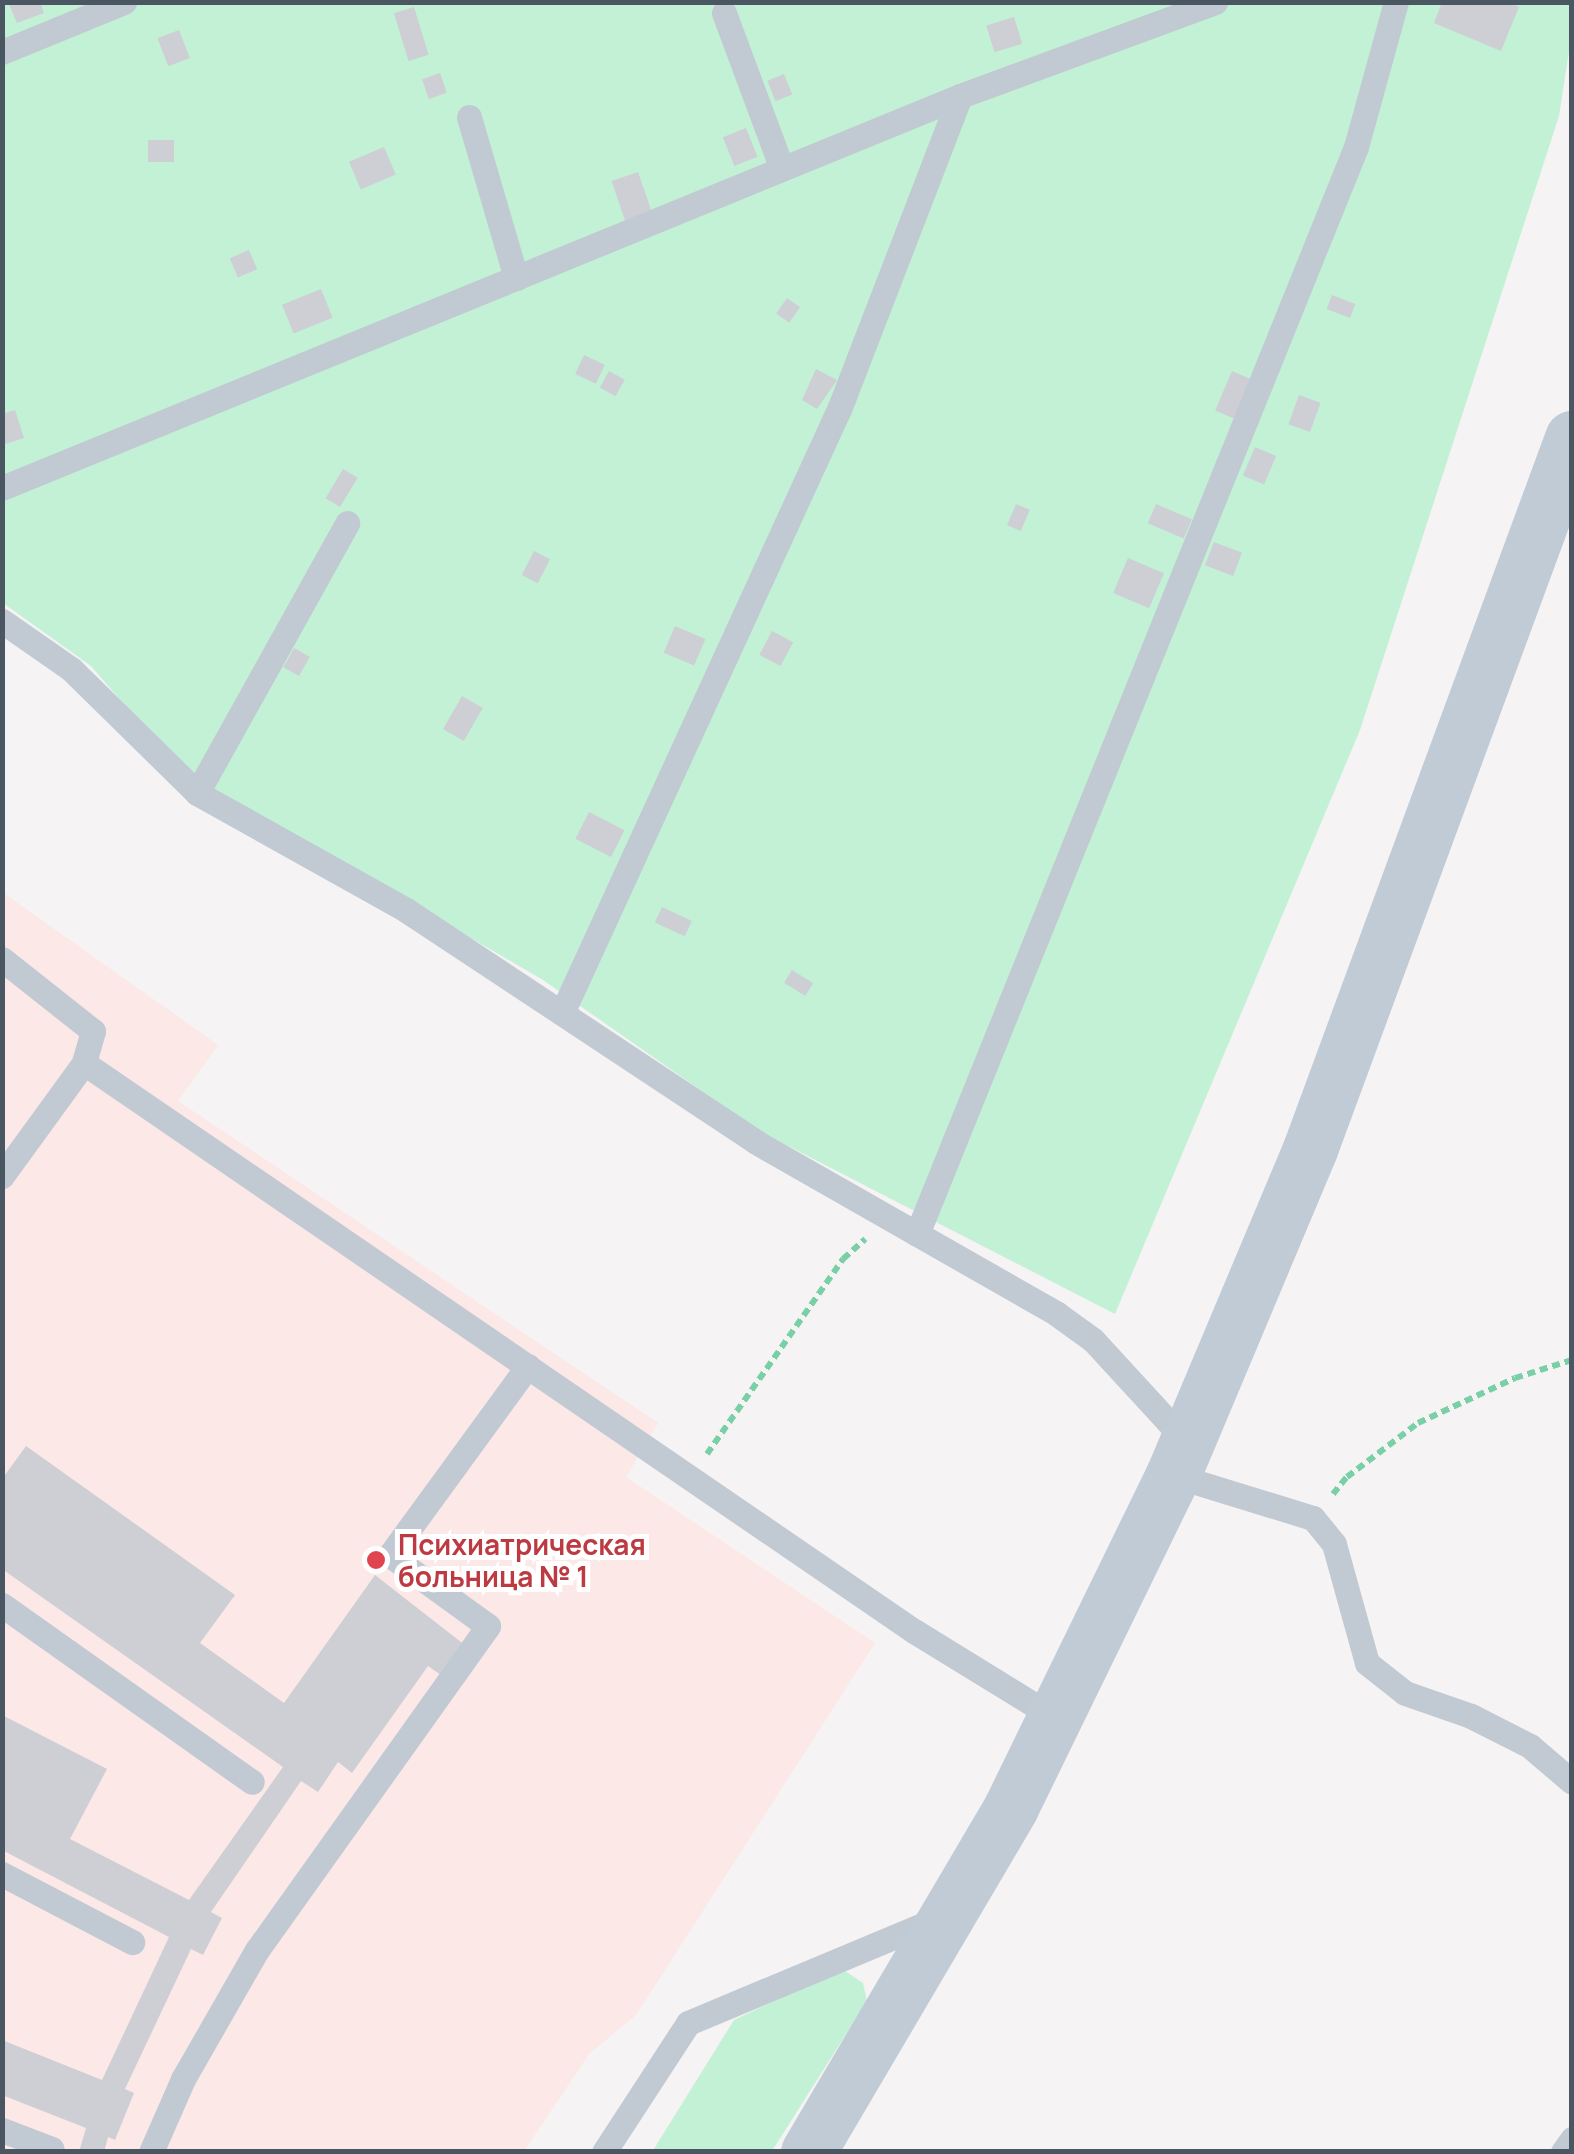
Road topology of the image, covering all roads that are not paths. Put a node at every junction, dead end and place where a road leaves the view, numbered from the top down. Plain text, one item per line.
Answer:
1 (124, 2) edge
2 (1216, 2) edge
3 (1396, 2) edge
4 (724, 13) dead end
5 (2, 52) edge
6 (960, 96) junction
7 (469, 116) dead end
8 (782, 169) junction
9 (516, 278) junction
10 (1572, 438) edge
11 (2, 488) edge
12 (346, 523) dead end
13 (2, 621) edge
14 (197, 792) junction
15 (2, 959) edge
16 (562, 1013) junction
17 (84, 1062) junction
18 (2, 1176) edge
19 (917, 1234) junction
20 (528, 1366) junction
21 (1180, 1458) junction
22 (2, 1605) edge
23 (1057, 1719) junction
24 (252, 1782) dead end
25 (1572, 1782) edge
26 (2, 1874) edge
27 (952, 1912) junction
28 (132, 1942) dead end
29 (2, 2130) edge
30 (1572, 2139) edge
31 (52, 2149) dead end
32 (151, 2152) edge
33 (604, 2152) edge
34 (808, 2152) edge
35 (1563, 2152) edge

1 - 5 lane
2 - 6 lane
3 - 19 lane
4 - 8 lane
6 - 8 lane
6 - 16 lane
7 - 9 lane
8 - 9 lane
9 - 11 lane
10 - 21 street
12 - 14 lane
13 - 14 lane
14 - 16 lane
15 - 17 lane
16 - 19 lane
17 - 18 lane
17 - 20 lane
19 - 21 lane
20 - 23 lane
20 - 32 lane
21 - 23 street
21 - 25 lane
22 - 24 lane
23 - 27 street
26 - 28 lane
27 - 33 lane
27 - 34 street
29 - 31 lane
30 - 35 lane

